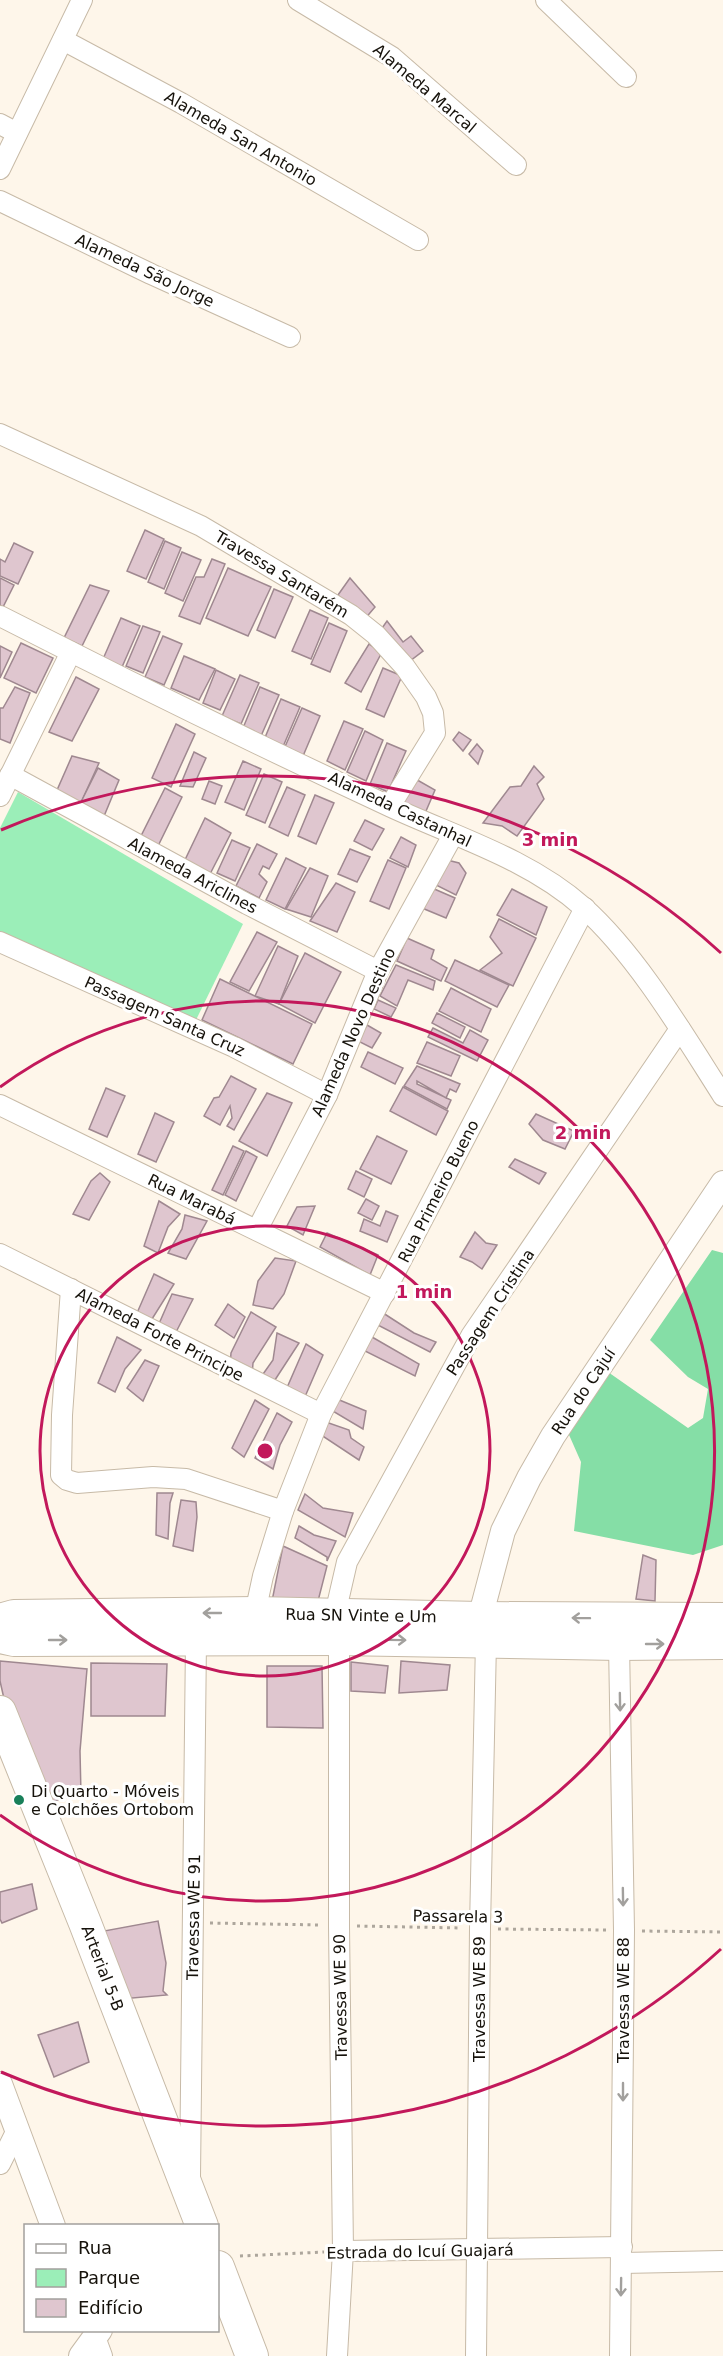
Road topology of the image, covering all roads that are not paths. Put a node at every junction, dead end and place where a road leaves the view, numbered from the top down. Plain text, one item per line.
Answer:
1 (298, 0) edge
2 (546, 0) edge
3 (76, 2) edge
4 (63, 40) junction
5 (626, 77) dead end
6 (9, 129) edge
7 (516, 165) dead end
8 (0, 170) edge
9 (0, 201) edge
10 (418, 240) dead end
11 (290, 337) dead end
12 (0, 434) edge
13 (0, 616) edge
14 (71, 652) junction
15 (10, 775) junction
16 (0, 796) edge
17 (390, 806) junction
18 (453, 835) junction
19 (585, 908) junction
20 (0, 942) edge
21 (378, 971) junction
22 (680, 1029) junction
23 (327, 1095) junction
24 (723, 1096) edge
25 (0, 1105) edge
26 (723, 1183) edge
27 (257, 1230) junction
28 (0, 1254) edge
29 (71, 1289) junction
30 (385, 1293) junction
31 (321, 1414) junction
32 (283, 1511) junction
33 (255, 1613) junction
34 (723, 1619) edge
35 (0, 1620) edge
36 (287, 1626) junction
37 (337, 1626) junction
38 (483, 1630) junction
39 (0, 1637) edge
40 (196, 1640) junction
41 (723, 1643) edge
42 (619, 1644) junction
43 (0, 1712) edge
44 (0, 2084) edge
45 (6, 2147) edge
46 (190, 2193) junction
47 (52, 2224) edge
48 (201, 2224) edge
49 (477, 2250) junction
50 (343, 2251) junction
51 (622, 2255) junction
52 (723, 2260) edge
53 (225, 2262) edge
54 (252, 2356) edge
55 (337, 2356) edge
56 (476, 2356) edge
57 (620, 2356) edge

1 - 7 street, Alameda Marcal
2 - 5 street
3 - 4 street
4 - 6 street
4 - 10 street, Alameda San Antonio
6 - 8 street
9 - 11 street, Alameda São Jorge
12 - 17 street, Travessa Santarém
13 - 14 street, Alameda Castanhal
14 - 15 street
14 - 17 street, Alameda Castanhal
15 - 16 street
15 - 21 street, Alameda Ariclines
17 - 18 street, Alameda Castanhal
18 - 19 street, Alameda Castanhal
18 - 21 street, Alameda Novo Destino
19 - 22 street, Alameda Castanhal
19 - 30 street, Rua Primeiro Bueno
20 - 23 street, Passagem Santa Cruz
21 - 23 street, Alameda Novo Destino
22 - 24 street, Alameda Castanhal
22 - 37 street, Passagem Cristina
23 - 27 street, Alameda Novo Destino
25 - 27 street, Rua Marabá
26 - 38 street, Rua do Cajuí
27 - 30 street, Rua Marabá
28 - 29 street, Alameda Forte Principe
29 - 31 street, Alameda Forte Principe
29 - 32 street
30 - 31 street, Rua Primeiro Bueno
31 - 32 street, Rua Primeiro Bueno
32 - 33 street, Rua Primeiro Bueno
33 -> 35 main road, Rua SN Vinte e Um
33 - 36 main road, Rua SN Vinte e Um
34 -> 38 main road, Rua SN Vinte e Um
36 - 37 main road, Rua SN Vinte e Um
36 - 40 main road, Rua SN Vinte e Um
37 - 38 main road, Rua SN Vinte e Um
37 - 50 street, Travessa WE 90
38 - 42 main road, Rua SN Vinte e Um
38 - 49 street, Travessa WE 89
39 -> 40 main road, Rua SN Vinte e Um
40 - 46 street, Travessa WE 91
42 -> 41 main road, Rua SN Vinte e Um
42 -> 51 street, Travessa WE 88
43 - 46 main road, Arterial 5-B
44 - 45 street
45 - 47 street
46 - 48 main road, Arterial 5-B
49 - 50 street, Estrada do Icuí Guajará
49 - 51 street, Estrada do Icuí Guajará
49 - 56 street, Travessa WE 89
50 - 55 street, Travessa WE 90
51 - 52 street, Estrada do Icuí Guajará
51 -> 57 street, Travessa WE 88
53 - 54 main road

